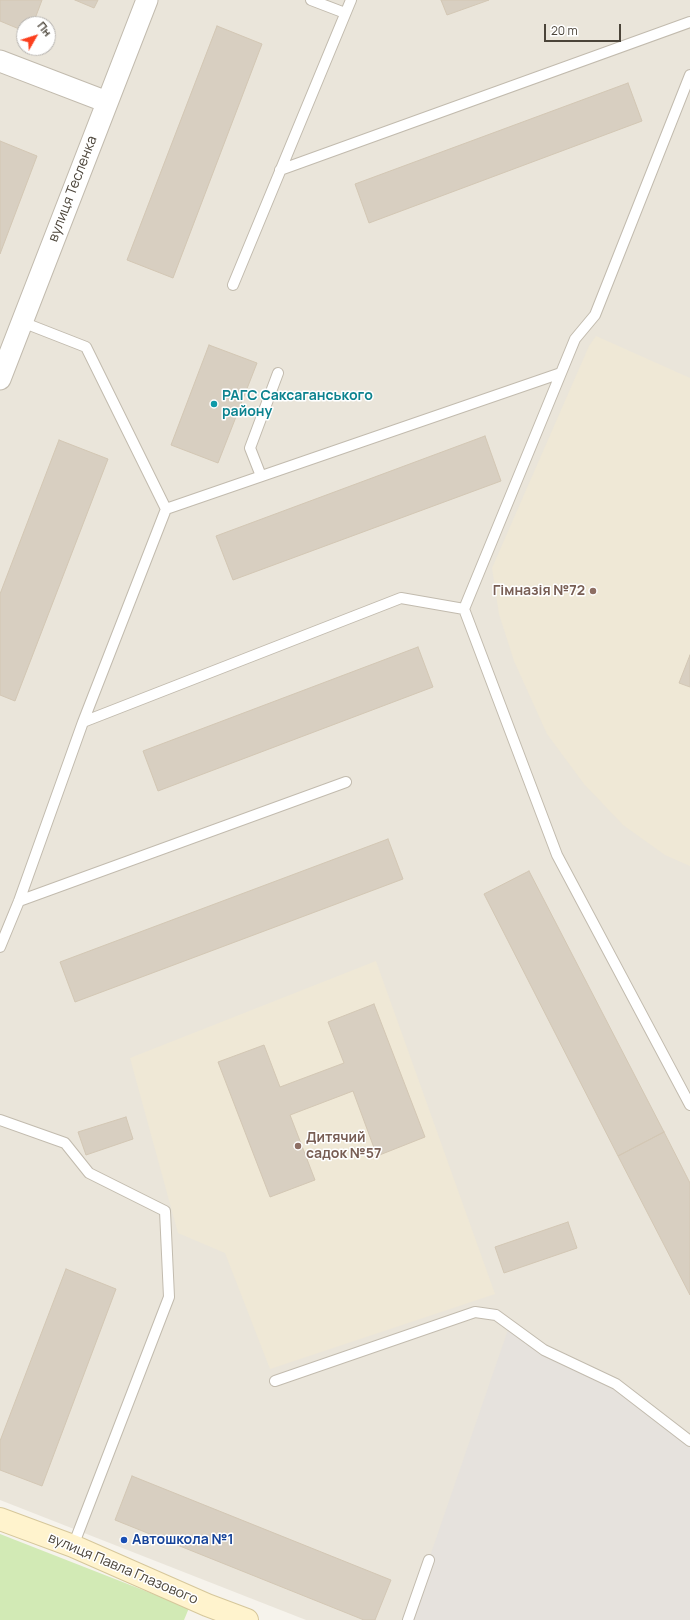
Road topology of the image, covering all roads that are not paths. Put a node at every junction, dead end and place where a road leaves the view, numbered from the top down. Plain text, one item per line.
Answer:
1 (147, 0) edge
2 (311, 0) edge
3 (351, 0) edge
4 (346, 13) junction
5 (690, 22) edge
6 (0, 61) edge
7 (690, 75) edge
8 (107, 102) junction
9 (280, 170) junction
10 (233, 285) dead end
11 (22, 322) junction
12 (278, 373) dead end
13 (561, 373) junction
14 (0, 379) edge
15 (261, 476) junction
16 (166, 509) junction
17 (464, 609) junction
18 (83, 722) junction
19 (346, 782) dead end
20 (19, 901) junction
21 (0, 947) edge
22 (690, 1105) edge
23 (0, 1120) edge
24 (275, 1381) dead end
25 (690, 1441) edge
26 (0, 1519) edge
27 (73, 1546) junction
28 (429, 1560) dead end
29 (247, 1620) edge
30 (408, 1620) edge

1 - 8 street, вулиця Тесленка
2 - 4 lane
3 - 4 lane
4 - 9 lane
5 - 9 lane
6 - 8 street
7 - 13 lane
8 - 11 street, вулиця Тесленка
9 - 10 lane
11 - 14 street, вулиця Тесленка
11 - 16 lane
12 - 15 lane
13 - 15 lane
13 - 17 lane
15 - 16 lane
16 - 18 lane
17 - 18 lane
17 - 22 lane
18 - 20 lane
19 - 20 lane
20 - 21 lane
23 - 27 lane
24 - 25 lane
26 - 27 street, вулиця Павла Глазового
27 - 29 street, вулиця Павла Глазового
28 - 30 lane

